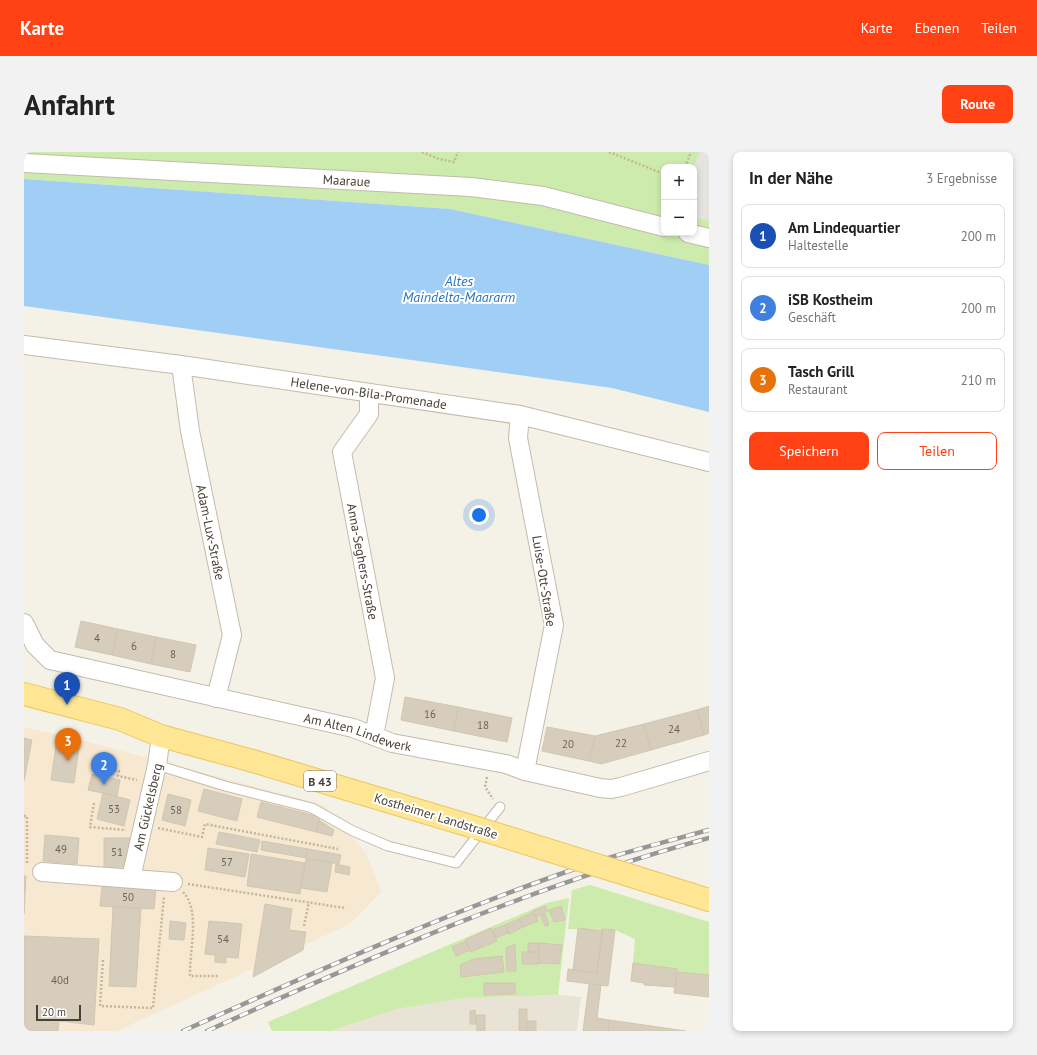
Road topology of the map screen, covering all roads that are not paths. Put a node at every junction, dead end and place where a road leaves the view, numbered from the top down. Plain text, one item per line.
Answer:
1 (24, 163) edge
2 (661, 226) edge
3 (697, 235) edge
4 (709, 238) edge
5 (24, 345) edge
6 (182, 365) junction
7 (369, 394) junction
8 (520, 415) junction
9 (709, 462) edge
10 (24, 623) edge
11 (24, 694) edge
12 (216, 698) junction
13 (24, 709) edge
14 (161, 736) junction
15 (374, 736) junction
16 (709, 761) edge
17 (157, 765) junction
18 (525, 771) junction
19 (500, 807) road end
20 (42, 872) road end
21 (131, 878) junction
22 (170, 881) road end
23 (701, 897) edge

1 - 2 street, Maaraue
3 - 4 street
5 - 6 street, Helene-von-Bila-Promenade
6 - 7 street, Helene-von-Bila-Promenade
6 - 12 street, Adam-Lux-Straße
7 - 8 street, Helene-von-Bila-Promenade
7 - 15 street, Anna-Seghers-Straße
8 - 9 street, Helene-von-Bila-Promenade
8 - 18 street, Luise-Ott-Straße
10 - 12 street, Am Alten Lindewerk
11 - 14 main road, Kostheimer Landstraße / B 43
12 - 15 street, Am Alten Lindewerk
13 - 14 main road, Kostheimer Landstraße / B 43
14 - 17 street, Am Gückelsberg
14 - 23 main road, Kostheimer Landstraße / B 43, bridge
15 - 18 street, Am Alten Lindewerk
16 - 18 street, Am Alten Lindewerk
17 - 19 lane
17 - 21 street, Am Gückelsberg
20 - 21 street
21 - 22 street

